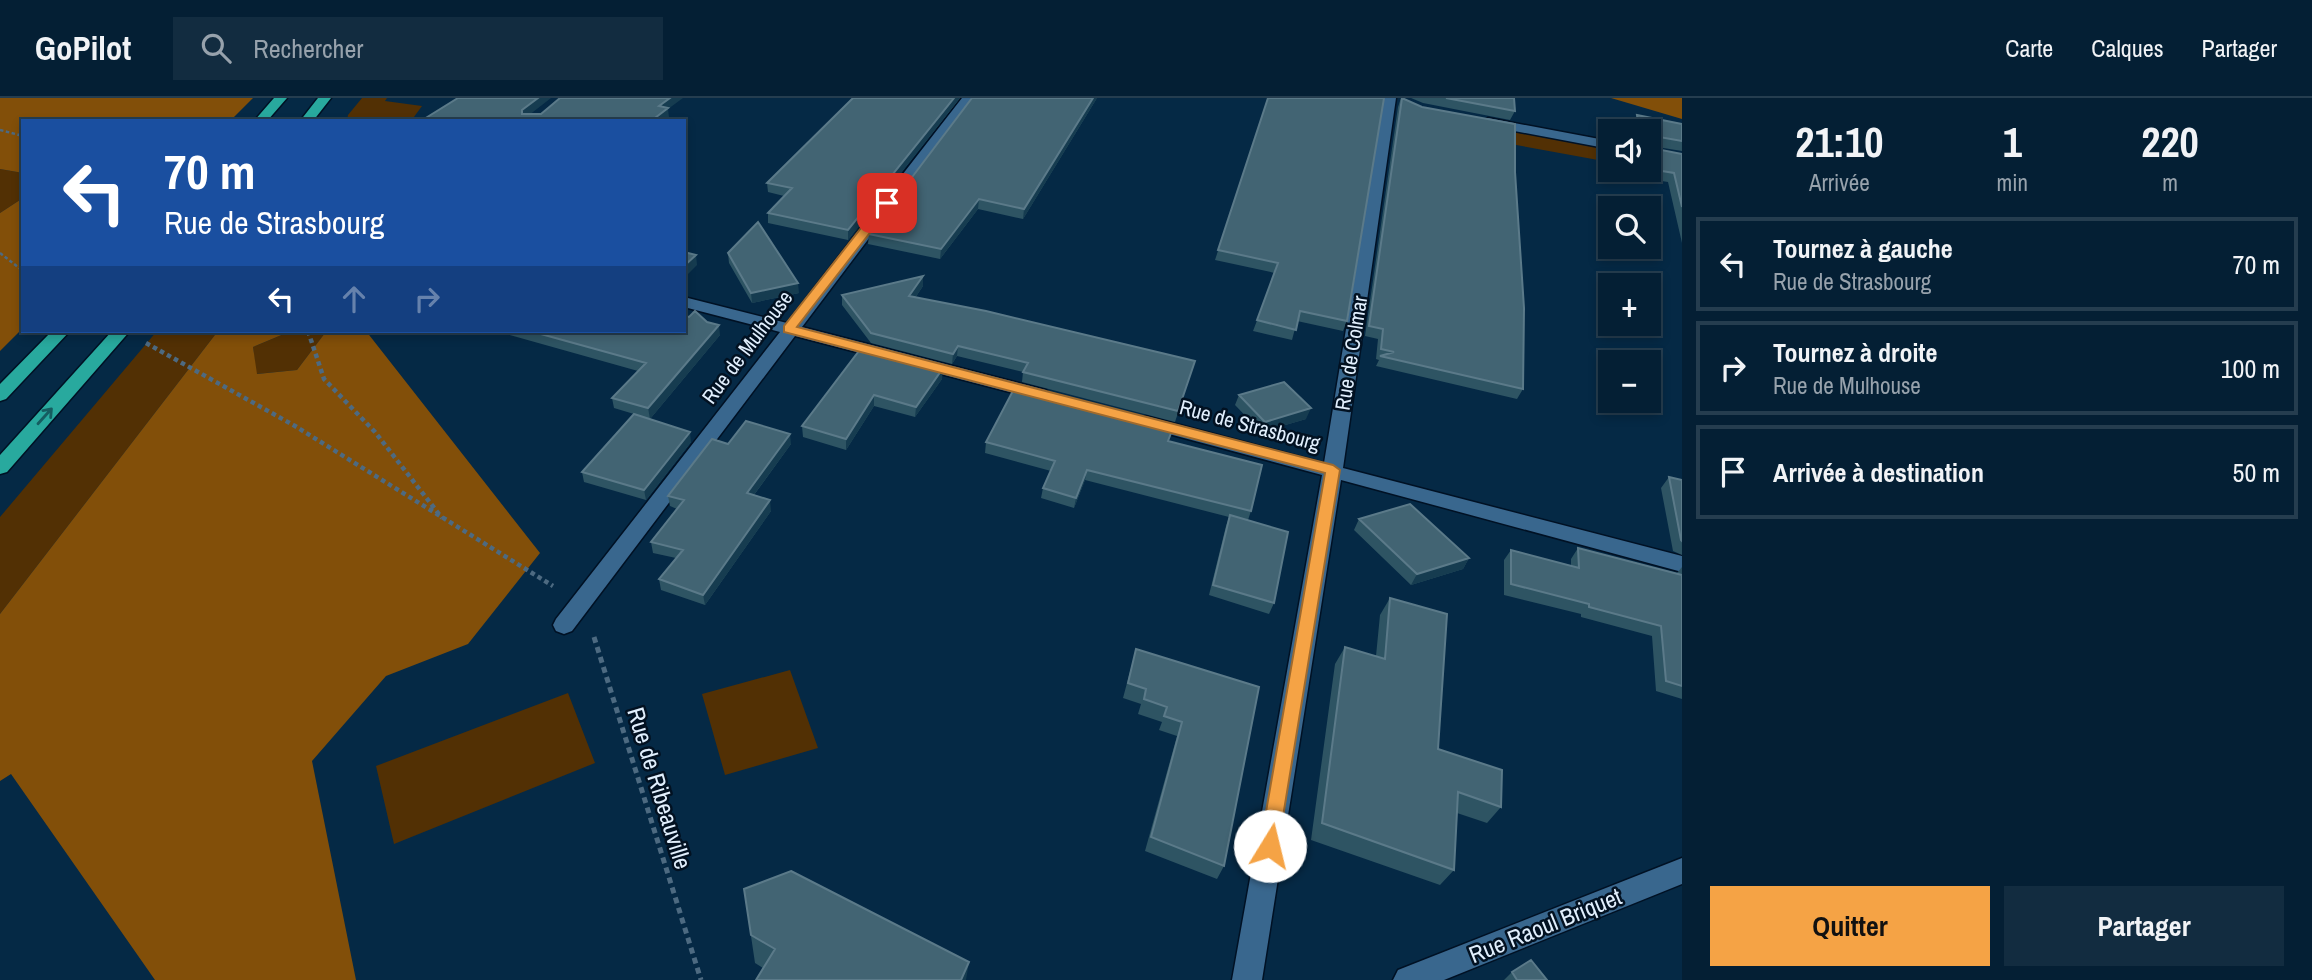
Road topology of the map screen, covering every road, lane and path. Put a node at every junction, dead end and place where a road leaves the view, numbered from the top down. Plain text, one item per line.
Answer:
1 (281, 98) edge
2 (326, 98) edge
3 (969, 98) edge
4 (1397, 100) edge
5 (262, 119) edge
6 (308, 119) edge
7 (1474, 120) edge
8 (0, 130) edge
9 (21, 135) edge
10 (1598, 143) edge
11 (0, 253) edge
12 (21, 270) edge
13 (686, 303) edge
14 (789, 329) junction
15 (59, 333) edge
16 (309, 333) edge
17 (129, 334) edge
18 (0, 395) edge
19 (1054, 398) edge
20 (1134, 419) edge
21 (0, 467) edge
22 (1333, 470) junction
23 (444, 522) junction
24 (1682, 564) edge
25 (581, 603) junction
26 (564, 625) joint
27 (1682, 871) edge
28 (701, 980) edge
29 (1247, 980) edge
30 (1408, 980) edge

1 - 5 highway
2 - 6 highway
3 - 14 street, Rue de Mulhouse
4 - 22 street, Rue de Colmar
7 - 10 street
8 - 9 path
11 - 12 path
13 - 14 street
14 - 19 street
14 - 25 street, Rue de Mulhouse
15 - 18 highway
16 - 23 path
21 -> 17 highway
17 - 23 path
20 - 22 street, Rue de Strasbourg
22 - 24 street, Rue de Strasbourg
22 - 29 street, Rue de Colmar
23 - 25 path
25 - 26 street, Rue de Mulhouse
26 - 28 path, Rue de Ribeauville
27 - 30 street, Rue Raoul Briquet

